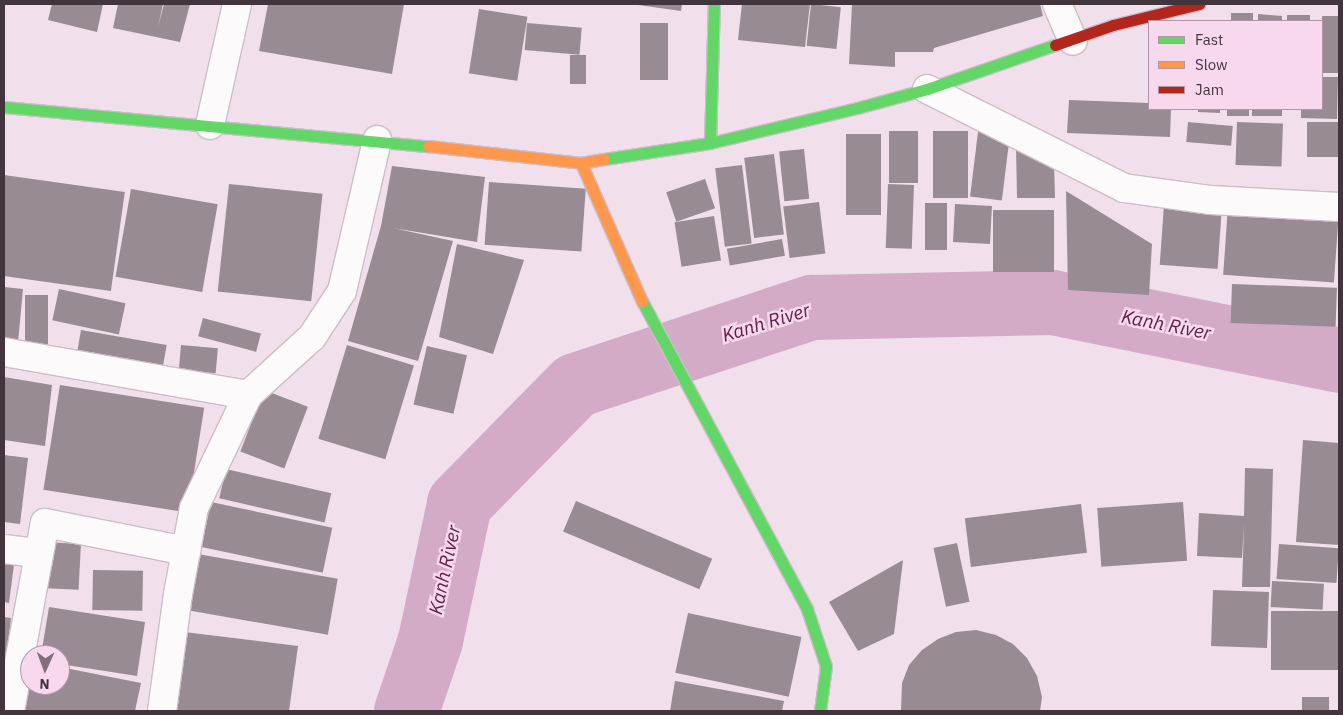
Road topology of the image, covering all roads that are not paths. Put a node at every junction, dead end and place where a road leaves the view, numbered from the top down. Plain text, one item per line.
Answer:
1 (237, 4) edge
2 (714, 4) edge
3 (1057, 4) edge
4 (1199, 4) edge
5 (1074, 41) junction
6 (927, 89) junction
7 (4, 107) edge
8 (210, 125) junction
9 (377, 140) junction
10 (710, 143) junction
11 (581, 163) junction
12 (1339, 207) edge
13 (4, 352) edge
14 (248, 395) junction
15 (4, 549) edge
16 (186, 551) junction
17 (39, 554) junction
18 (10, 711) edge
19 (162, 711) edge
20 (820, 711) edge

1 - 8 street
2 - 10 street
3 - 5 street
4 - 5 street
5 - 6 street
6 - 10 street
6 - 12 street
7 - 8 street
8 - 9 street
9 - 11 street
9 - 14 street
10 - 11 street
11 - 20 street
13 - 14 street
14 - 16 street
15 - 17 street
16 - 17 street
16 - 19 street
17 - 18 street

